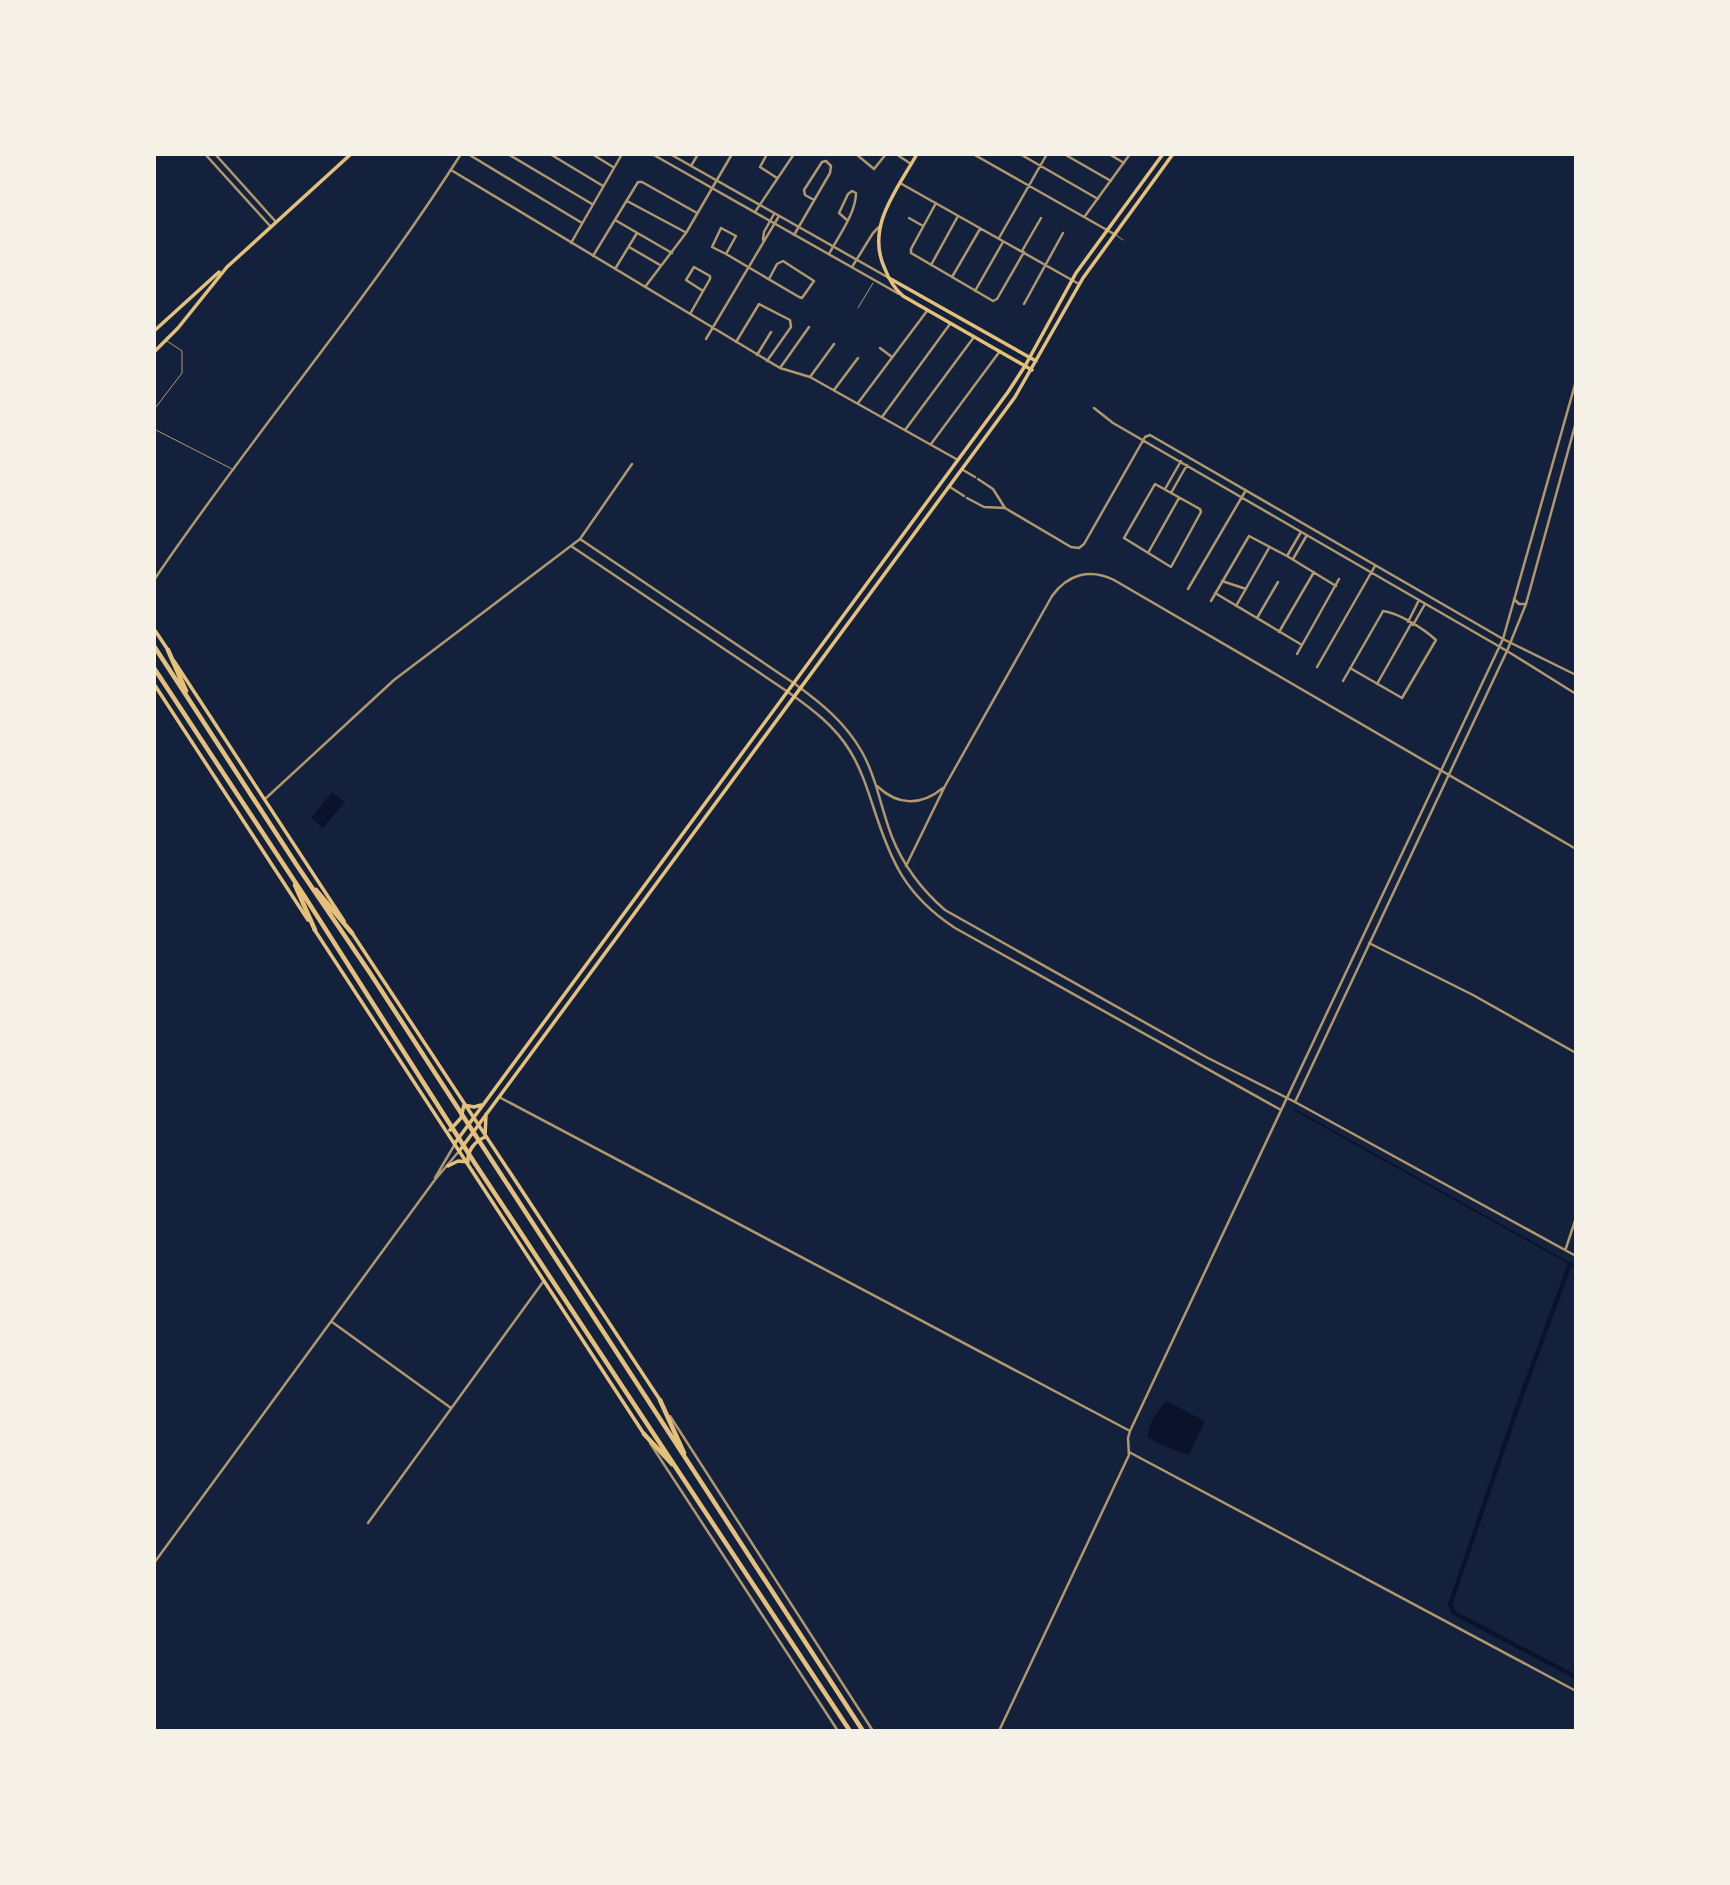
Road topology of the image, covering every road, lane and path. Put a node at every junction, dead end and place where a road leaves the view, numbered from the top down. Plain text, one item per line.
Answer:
1 (205, 154) edge
2 (215, 154) edge
3 (351, 154) edge
4 (461, 154) edge
5 (468, 154) edge
6 (508, 154) edge
7 (550, 154) edge
8 (592, 154) edge
9 (622, 154) edge
10 (652, 154) edge
11 (670, 154) edge
12 (698, 154) edge
13 (732, 154) edge
14 (767, 154) edge
15 (794, 154) edge
16 (856, 154) edge
17 (886, 154) edge
18 (897, 154) edge
19 (973, 154) edge
20 (1020, 154) edge
21 (1047, 154) edge
22 (1064, 154) edge
23 (1109, 154) edge
24 (1130, 154) edge
25 (1163, 154) edge
26 (1173, 154) edge
27 (914, 155) edge
28 (1124, 163) junction
29 (911, 164) junction
30 (691, 166) junction
31 (1040, 166) junction
32 (614, 167) junction
33 (451, 170) junction
34 (778, 178) junction
35 (715, 180) junction
36 (1111, 181) junction
37 (900, 183) junction
38 (603, 186) junction
39 (1029, 186) junction
40 (245, 188) junction
41 (711, 188) junction
42 (241, 193) junction
43 (1098, 199) junction
44 (814, 200) junction
45 (627, 201) junction
46 (936, 203) junction
47 (593, 205) junction
48 (759, 205) junction
49 (754, 212) junction
50 (697, 213) junction
51 (774, 214) junction
52 (779, 216) junction
53 (958, 216) junction
54 (1084, 217) junction
55 (909, 218) dead end
56 (1041, 218) dead end
57 (847, 219) junction
58 (615, 220) junction
59 (770, 221) junction
60 (276, 222) junction
61 (582, 223) junction
62 (775, 224) junction
63 (879, 226) junction
64 (923, 226) junction
65 (271, 227) junction
66 (798, 227) junction
67 (981, 228) junction
68 (1107, 230) junction
69 (637, 233) junction
70 (686, 233) junction
71 (1063, 233) dead end
72 (794, 234) junction
73 (1114, 234) junction
74 (999, 239) junction
75 (763, 240) junction
76 (1123, 240) dead end
77 (1003, 241) junction
78 (571, 243) junction
79 (629, 247) junction
80 (833, 247) junction
81 (1023, 252) junction
82 (672, 253) junction
83 (726, 254) junction
84 (829, 254) junction
85 (593, 256) junction
86 (856, 260) junction
87 (931, 265) junction
88 (1045, 265) junction
89 (661, 266) junction
90 (227, 267) junction
91 (748, 267) junction
92 (852, 267) junction
93 (615, 269) junction
94 (889, 278) junction
95 (953, 278) junction
96 (769, 279) junction
97 (874, 280) junction
98 (1072, 280) junction
99 (1079, 284) junction
100 (645, 287) junction
101 (975, 290) junction
102 (703, 291) junction
103 (903, 296) junction
104 (1024, 304) dead end
105 (858, 308) dead end
106 (927, 310) junction
107 (690, 314) junction
108 (951, 324) junction
109 (809, 327) dead end
110 (712, 328) junction
111 (154, 331) edge
112 (771, 332) dead end
113 (974, 337) junction
114 (706, 339) dead end
115 (166, 341) junction
116 (736, 342) junction
117 (834, 344) dead end
118 (880, 348) dead end
119 (1000, 351) junction
120 (154, 352) edge
121 (757, 355) junction
122 (892, 357) junction
123 (858, 358) dead end
124 (1029, 358) junction
125 (767, 361) junction
126 (1036, 361) junction
127 (1025, 366) junction
128 (780, 369) junction
129 (1032, 370) junction
130 (810, 377) junction
131 (1576, 381) edge
132 (834, 390) junction
133 (1008, 392) junction
134 (1015, 397) junction
135 (858, 404) junction
136 (154, 407) edge
137 (1094, 408) dead end
138 (882, 417) junction
139 (1576, 422) edge
140 (154, 429) edge
141 (905, 430) junction
142 (1144, 441) junction
143 (931, 445) junction
144 (958, 460) junction
145 (1181, 461) junction
146 (632, 464) dead end
147 (1187, 465) junction
148 (234, 470) junction
149 (963, 470) junction
150 (950, 487) junction
151 (1165, 489) junction
152 (1246, 490) junction
153 (1171, 493) junction
154 (1179, 497) junction
155 (1242, 497) junction
156 (1005, 508) junction
157 (1301, 532) junction
158 (1307, 535) junction
159 (580, 539) junction
160 (571, 546) junction
161 (1270, 546) junction
162 (1147, 553) junction
163 (1287, 556) junction
164 (1293, 559) junction
165 (1375, 566) junction
166 (877, 570) junction
167 (1314, 572) junction
168 (1371, 573) junction
169 (885, 576) junction
170 (1339, 579) dead end
171 (154, 580) edge
172 (1222, 581) junction
173 (1278, 582) dead end
174 (1336, 586) junction
175 (1188, 589) dead end
176 (1246, 589) junction
177 (1215, 593) junction
178 (1514, 599) junction
179 (1419, 600) junction
180 (1211, 601) dead end
181 (1425, 604) junction
182 (1526, 604) junction
183 (1236, 606) junction
184 (1257, 618) junction
185 (1411, 624) junction
186 (154, 629) edge
187 (1279, 632) junction
188 (1503, 639) junction
189 (1511, 644) junction
190 (1302, 645) junction
191 (154, 646) edge
192 (1500, 647) junction
193 (167, 650) junction
194 (1507, 651) junction
195 (1297, 654) dead end
196 (1317, 667) dead end
197 (154, 668) edge
198 (1350, 668) junction
199 (154, 674) edge
200 (1576, 675) edge
201 (1343, 681) dead end
202 (154, 684) edge
203 (794, 684) junction
204 (1377, 684) junction
205 (801, 688) junction
206 (169, 690) junction
207 (788, 692) junction
208 (1576, 694) edge
209 (794, 696) junction
210 (814, 698) junction
211 (807, 706) junction
212 (194, 707) junction
213 (733, 766) junction
214 (741, 769) junction
215 (1441, 771) junction
216 (1449, 775) junction
217 (875, 785) junction
218 (945, 786) junction
219 (265, 799) junction
220 (1408, 842) junction
221 (1416, 846) junction
222 (1576, 849) edge
223 (906, 866) junction
224 (298, 867) junction
225 (290, 874) junction
226 (315, 930) junction
227 (352, 933) junction
228 (995, 940) junction
229 (1369, 943) junction
230 (991, 948) junction
231 (1132, 1016) junction
232 (1127, 1024) junction
233 (1576, 1053) edge
234 (1300, 1069) junction
235 (1309, 1073) junction
236 (499, 1097) junction
237 (1286, 1099) junction
238 (1295, 1102) junction
239 (483, 1104) junction
240 (464, 1105) junction
241 (1282, 1110) junction
242 (487, 1112) junction
243 (473, 1118) junction
244 (478, 1125) junction
245 (447, 1130) junction
246 (485, 1137) junction
247 (455, 1143) junction
248 (460, 1150) junction
249 (471, 1162) junction
250 (448, 1166) junction
251 (434, 1181) junction
252 (1576, 1218) edge
253 (1565, 1249) junction
254 (1576, 1256) edge
255 (544, 1280) junction
256 (331, 1321) junction
257 (660, 1400) junction
258 (452, 1408) junction
259 (1130, 1431) junction
260 (644, 1434) junction
261 (1129, 1452) junction
262 (692, 1469) junction
263 (682, 1475) junction
264 (368, 1523) dead end
265 (154, 1563) edge
266 (1576, 1691) edge
267 (848, 1730) edge
268 (838, 1731) edge
269 (863, 1731) edge
270 (873, 1731) edge
271 (999, 1731) edge

1 - 42 street
2 - 40 street
3 - 60 main road
4 - 33 street
5 - 61 street
6 - 47 street
7 - 38 street
8 - 32 street
9 - 32 street
10 - 41 street
11 - 30 street
12 - 30 street
13 - 35 street
14 - 34 street
15 - 34 street
16 - 17 street
18 - 29 street
19 - 39 street
20 - 31 street
21 - 31 street
22 - 36 street
23 - 28 street
24 - 28 street
25 - 68 main road
26 - 73 main road
27 - 29 main road
28 - 36 street
29 - 37 main road
30 - 35 street
31 - 39 street
31 - 43 street
32 - 38 street
33 - 78 street
33 - 148 street
34 - 48 street
35 - 41 street
35 - 48 street
36 - 43 street
37 - 46 street
37 - 63 main road
38 - 47 street
39 - 54 street
39 - 74 street
40 - 42 street
40 - 60 street
41 - 49 street
41 - 50 street
42 - 65 street
43 - 54 street
44 - 44 street
44 - 66 street
45 - 50 street
45 - 58 street
45 - 70 street
46 - 53 street
46 - 64 street
47 - 61 street
48 - 49 street
48 - 51 street
49 - 59 street
50 - 70 street
51 - 52 street
51 - 59 street
52 - 62 street
52 - 66 street
53 - 67 street
53 - 87 street
54 - 68 street
55 - 64 street
56 - 81 street
57 - 57 street
57 - 80 street
58 - 69 street
58 - 85 street
59 - 62 street
59 - 75 street
60 - 65 main road
61 - 78 street
62 - 72 street
62 - 75 street
63 - 86 street
63 - 94 main road
64 - 87 street
65 - 90 main road
66 - 72 street
66 - 80 street
67 - 74 street
67 - 95 street
68 - 73 street
68 - 98 main road
69 - 79 street
69 - 82 street
70 - 82 street
71 - 88 street
72 - 84 street
73 - 76 lane
73 - 99 main road
74 - 77 street
75 - 91 street
77 - 81 street
77 - 101 street
78 - 85 street
79 - 89 street
79 - 93 street
80 - 84 street
80 - 86 street
81 - 88 street
81 - 101 street
82 - 89 street
83 - 83 street
83 - 91 street
84 - 92 street
85 - 93 street
86 - 92 street
86 - 94 street
87 - 95 street
88 - 98 street
88 - 104 street
89 - 100 street
90 - 111 main road
90 - 115 main road
91 - 96 street
91 - 110 street
92 - 97 street
93 - 100 street
94 - 103 main road
94 - 124 main road
95 - 101 street
96 - 96 street
97 - 103 street
97 - 105 lane
98 - 99 street
98 - 124 main road
99 - 126 main road
100 - 107 street
102 - 102 street
102 - 107 street
103 - 106 main road
106 - 108 main road
106 - 122 street
107 - 110 street
108 - 113 main road
108 - 138 street
109 - 128 street
110 - 114 street
110 - 116 street
112 - 121 street
113 - 119 main road
113 - 141 street
115 - 120 main road
115 - 136 lane
116 - 121 street
116 - 125 street
117 - 130 street
118 - 122 street
119 - 127 main road
119 - 143 street
121 - 125 street
122 - 135 street
123 - 132 street
124 - 126 main road
124 - 127 main road
125 - 128 street
126 - 129 main road
127 - 129 main road
127 - 133 main road
128 - 130 street
129 - 134 main road
130 - 132 street
131 - 178 street
132 - 135 street
133 - 134 main road
133 - 144 main road
134 - 149 main road
135 - 138 street
137 - 142 street
138 - 141 street
139 - 182 street
140 - 148 lane
141 - 143 street
142 - 145 street
142 - 152 street
142 - 156 street
143 - 144 street
144 - 166 main road
145 - 147 street
145 - 151 street
146 - 159 street
147 - 153 street
147 - 155 street
148 - 171 street
149 - 150 main road
149 - 156 street
150 - 156 street
150 - 169 main road
151 - 153 street
151 - 162 street
152 - 155 street
152 - 165 street
153 - 154 street
154 - 162 street
154 - 162 street
155 - 157 street
155 - 175 street
157 - 158 street
157 - 163 street
158 - 164 street
158 - 168 street
159 - 160 street
159 - 203 street
160 - 207 street
160 - 219 street
161 - 163 street
161 - 172 street
161 - 176 street
163 - 164 street
164 - 167 street
165 - 168 street
165 - 188 street
166 - 169 main road
166 - 203 main road
167 - 174 street
167 - 187 street
168 - 179 street
168 - 196 street
169 - 205 main road
170 - 174 street
172 - 176 street
172 - 177 street
173 - 184 street
174 - 190 street
176 - 183 street
177 - 180 street
177 - 183 street
178 - 182 street
178 - 188 street
179 - 181 street
179 - 185 street
181 - 185 street
181 - 192 street
182 - 189 street
183 - 184 street
184 - 187 street
185 - 198 street
185 - 204 street
185 - 204 street
186 - 193 main road
187 - 190 street
188 - 189 street
188 - 192 street
189 - 194 street
189 - 200 street
190 - 195 street
191 - 212 highway
192 - 194 street
192 - 215 street
193 - 212 highway
193 - 219 main road
194 - 208 street
194 - 216 street
197 - 206 highway
198 - 201 street
198 - 204 street
199 - 206 highway
202 - 226 main road
203 - 205 street
203 - 207 main road
205 - 209 main road
205 - 210 street
206 - 225 highway
207 - 209 street
207 - 213 main road
209 - 211 street
209 - 214 main road
210 - 211 street
210 - 217 street
211 - 230 street
212 - 224 highway
213 - 214 main road
213 - 239 main road
214 - 236 main road
215 - 216 street
215 - 218 street
215 - 220 street
216 - 221 street
216 - 222 street
217 - 218 street
217 - 223 street
218 - 223 street
219 - 227 main road
220 - 221 street
220 - 234 street
221 - 229 street
223 - 228 street
224 - 227 highway
224 - 262 highway
225 - 226 highway
225 - 249 highway
226 - 245 main road
227 - 240 main road
228 - 230 street
228 - 231 street
229 - 233 street
229 - 235 street
230 - 232 street
231 - 232 street
231 - 237 street
232 - 241 street
234 - 235 street
234 - 237 street
235 - 238 street
236 - 242 main road
236 - 259 street
237 - 238 street
237 - 241 street
238 - 253 street
239 - 240 main road
239 - 243 main road
240 - 243 main road
240 - 245 main road
241 - 259 street
242 - 244 main road
242 - 246 main road
243 - 244 main road
243 - 247 main road
244 - 246 main road
244 - 248 main road
245 - 247 main road
246 - 249 main road
246 - 257 main road
247 - 248 main road
247 - 251 street
248 - 249 main road
248 - 250 street
249 - 250 main road
249 - 255 main road
249 - 263 highway
250 - 251 street
251 - 256 street
252 - 253 street
253 - 254 street
255 - 258 street
255 - 260 main road
256 - 258 street
256 - 265 street
257 - 262 highway
257 - 270 street
258 - 264 street
259 - 261 street
260 - 263 highway
260 - 268 street
261 - 266 street
261 - 271 street
262 - 269 highway
263 - 267 highway

